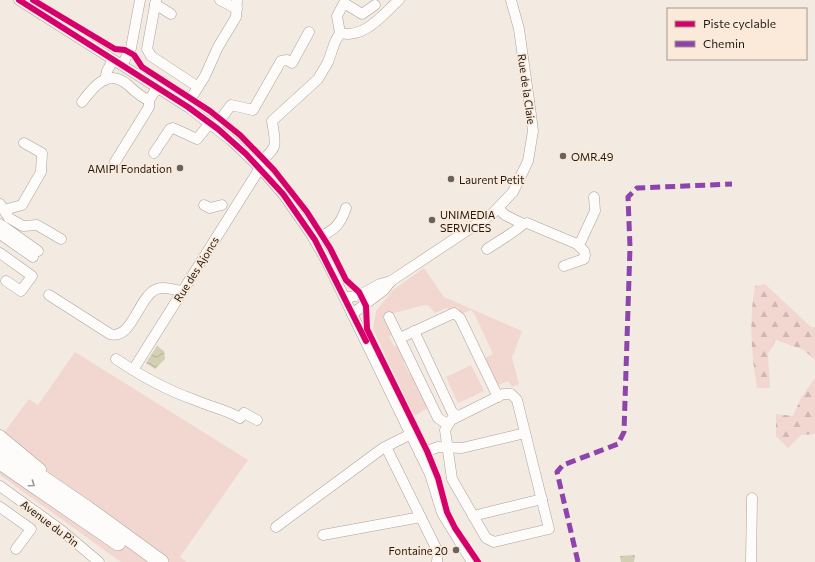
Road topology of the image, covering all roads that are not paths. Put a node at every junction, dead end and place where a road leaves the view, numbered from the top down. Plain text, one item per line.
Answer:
1 (19, 0) edge
2 (140, 0) edge
3 (220, 0) edge
4 (398, 0) edge
5 (511, 0) edge
6 (155, 2) edge
7 (237, 4) edge
8 (384, 13) junction
9 (171, 14) dead end
10 (309, 32) dead end
11 (340, 33) junction
12 (117, 63) junction
13 (105, 80) junction
14 (198, 87) junction
15 (157, 88) junction
16 (149, 100) junction
17 (82, 102) dead end
18 (186, 106) junction
19 (212, 125) junction
20 (24, 143) dead end
21 (154, 154) dead end
22 (115, 162) dead end
23 (258, 167) junction
24 (594, 197) dead end
25 (204, 205) dead end
26 (2, 207) edge
27 (346, 208) dead end
28 (498, 208) junction
29 (232, 212) junction
30 (0, 224) edge
31 (523, 224) junction
32 (0, 234) edge
33 (61, 239) dead end
34 (315, 240) junction
35 (0, 244) edge
36 (577, 244) junction
37 (487, 249) dead end
38 (0, 253) edge
39 (564, 266) dead end
40 (32, 276) junction
41 (6, 281) dead end
42 (391, 281) junction
43 (182, 291) junction
44 (49, 294) dead end
45 (345, 298) junction
46 (352, 314) junction
47 (390, 316) dead end
48 (414, 331) junction
49 (400, 338) junction
50 (116, 359) dead end
51 (133, 370) junction
52 (498, 397) junction
53 (457, 416) junction
54 (257, 420) dead end
55 (447, 424) junction
56 (526, 433) junction
57 (411, 434) junction
58 (0, 435) edge
59 (386, 447) junction
60 (447, 447) junction
61 (0, 449) edge
62 (420, 454) junction
63 (0, 462) edge
64 (0, 486) edge
65 (752, 498) dead end
66 (542, 500) junction
67 (0, 507) edge
68 (88, 509) junction
69 (473, 516) junction
70 (421, 517) junction
71 (276, 527) dead end
72 (323, 535) dead end
73 (16, 549) dead end
74 (99, 562) edge
75 (144, 562) edge
76 (161, 562) edge
77 (437, 562) edge
78 (472, 562) edge
79 (751, 562) edge

1 - 12 street
2 - 12 street
3 - 7 street
4 - 8 street
5 - 28 street, Rue de la Claie
6 - 9 street
6 - 14 street
7 - 14 street
8 - 11 street
8 - 11 street
10 - 19 street
11 - 23 street, Rue des Ajoncs
12 - 13 street
12 - 15 street
13 - 16 street
13 - 17 street
14 - 18 street
15 - 16 street
15 - 18 street
16 - 22 street
18 - 19 street
19 - 21 street
19 - 23 street
20 - 26 street
23 - 29 street, Rue des Ajoncs
23 - 34 street
24 - 36 street
25 - 29 street
26 - 33 street
27 - 34 street
28 - 31 street
28 - 42 street, Rue de la Claie
29 - 43 street, Rue des Ajoncs
30 - 32 street
31 - 36 street
31 - 37 street
34 - 45 street
35 - 40 street
36 - 39 street
38 - 40 street
40 - 41 street
42 - 45 street, Rue de la Claie
42 - 46 street, Rue de la Claie
43 - 44 street
43 - 51 street, Rue des Ajoncs
45 - 46 street
46 - 57 street
47 - 49 street
48 - 49 street
48 - 52 street
48 - 53 street
49 - 55 street
50 - 51 street
51 - 54 street
52 - 53 street
52 - 56 street
53 - 55 street
55 - 60 street
56 - 60 street
56 - 66 street
57 - 59 street
57 - 62 street
58 - 68 street
59 - 70 street
59 - 71 street
60 - 62 street
60 - 69 street
61 - 68 highway
62 - 78 street
63 -> 75 highway
64 - 74 street, Avenue du Pin
65 - 79 street
66 - 69 street
66 - 69 street
67 - 73 street
68 - 76 highway
70 - 72 street
70 - 77 street

